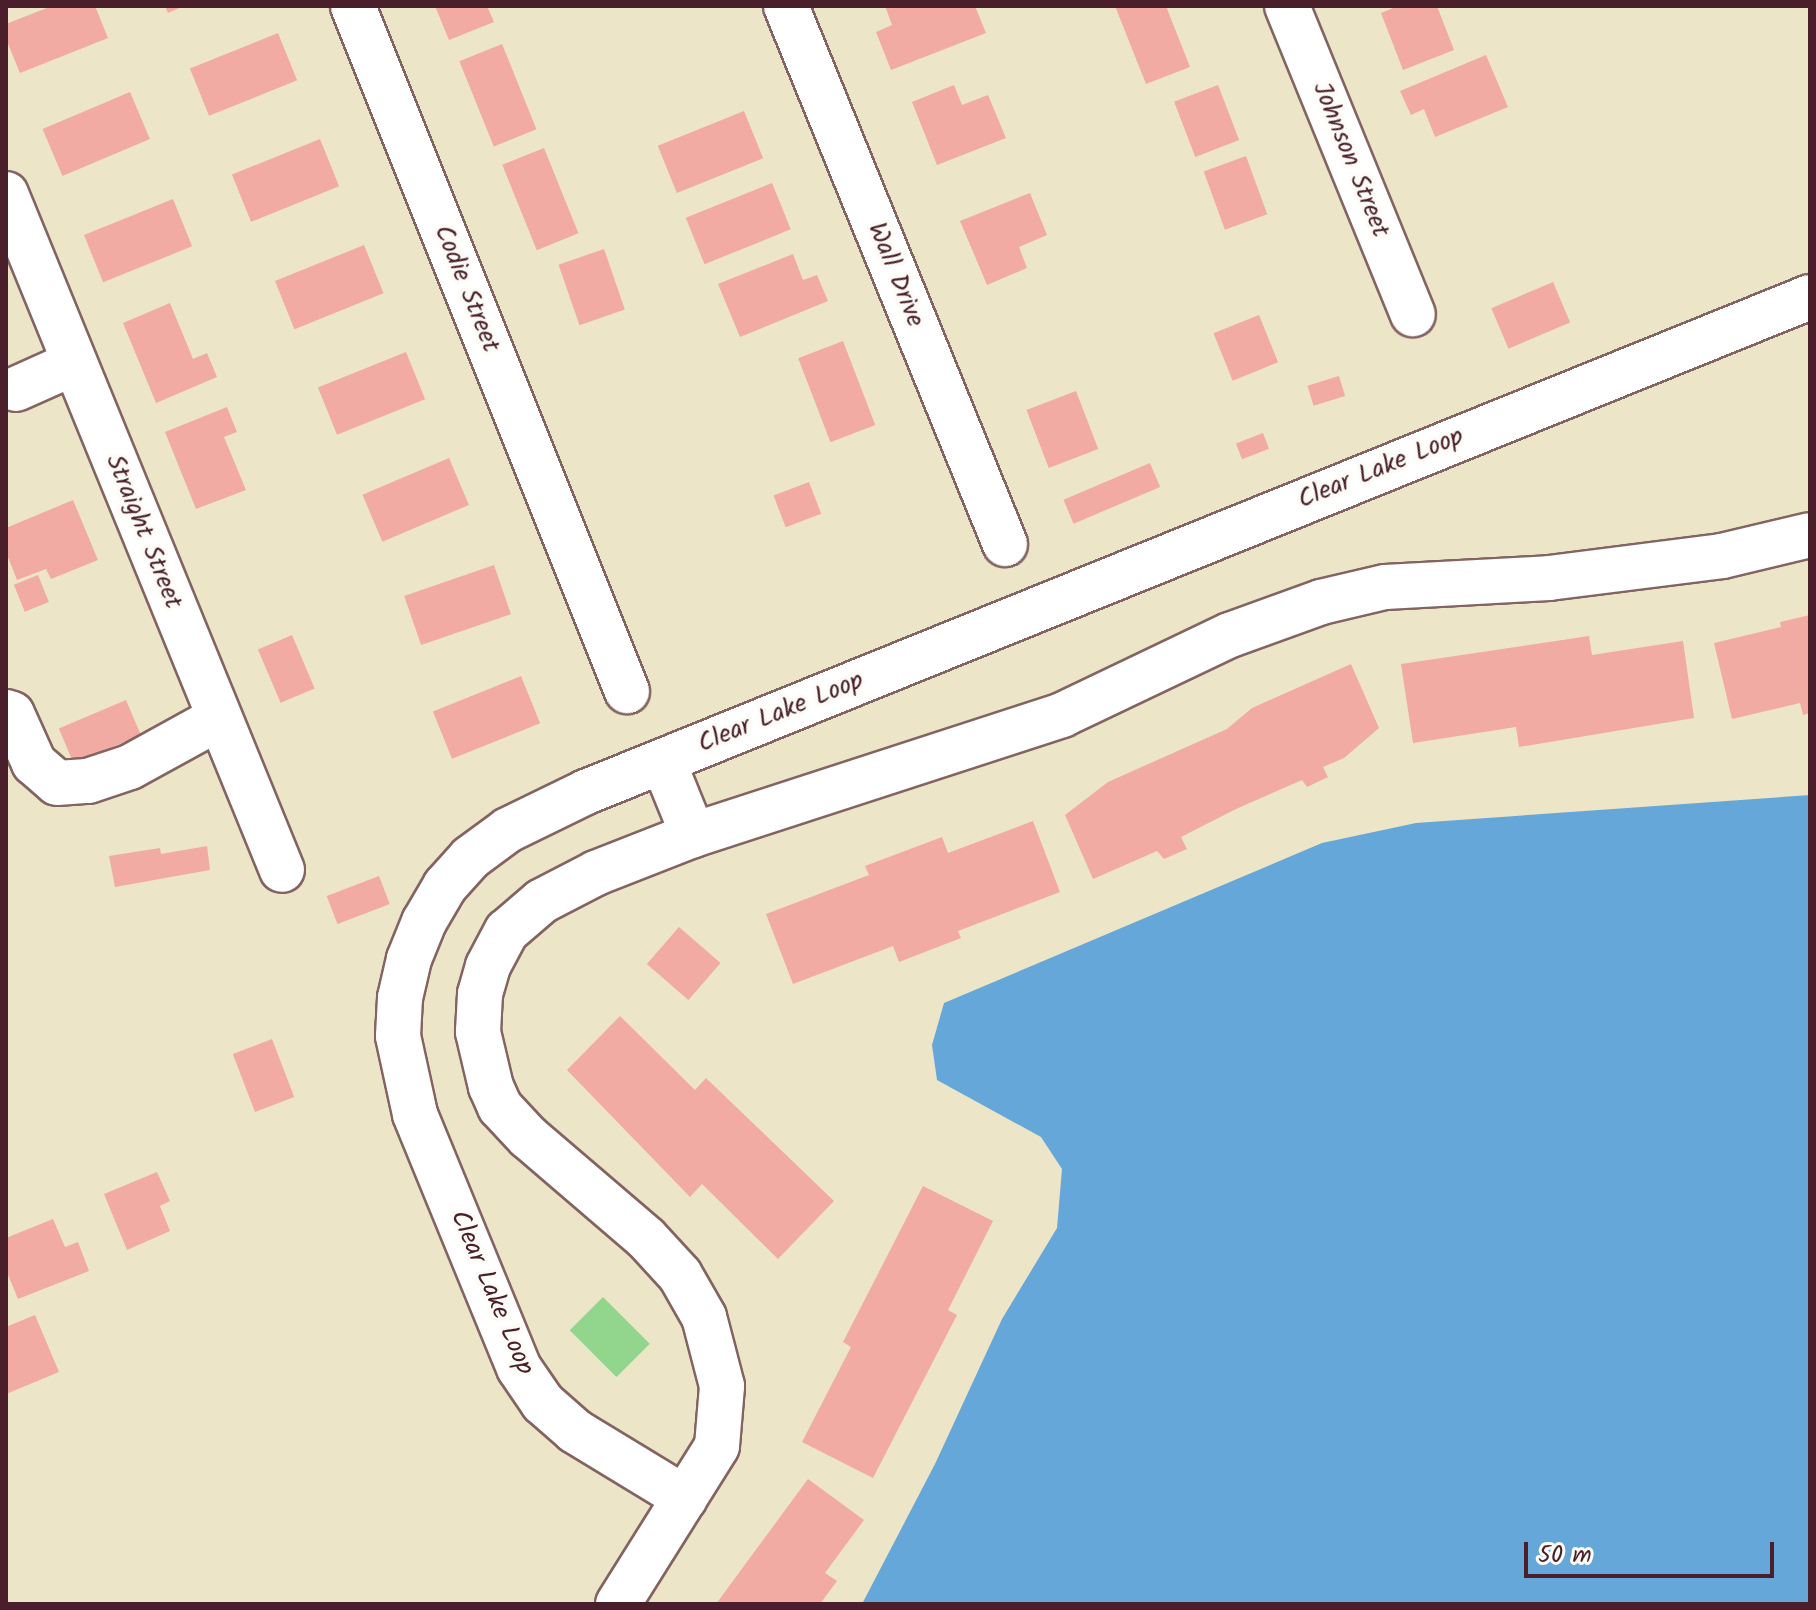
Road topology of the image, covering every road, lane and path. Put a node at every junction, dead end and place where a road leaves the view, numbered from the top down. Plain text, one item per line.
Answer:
1 (353, 6) edge
2 (786, 6) edge
3 (1287, 6) edge
4 (6, 194) edge
5 (1810, 297) edge
6 (1413, 314) dead end
7 (74, 363) junction
8 (9, 399) edge
9 (1810, 535) edge
10 (1005, 544) dead end
11 (627, 691) dead end
12 (6, 712) edge
13 (219, 718) junction
14 (663, 761) junction
15 (693, 835) junction
16 (282, 870) dead end
17 (685, 1498) junction
18 (618, 1604) edge

1 - 11 street, Codie Street
2 - 10 street, Wall Drive
3 - 6 street, Johnson Street
4 - 7 street, Straight Street
5 - 14 street, Clear Lake Loop
7 - 8 street
7 - 13 street, Straight Street
9 - 15 street
12 - 13 street
13 - 16 street, Straight Street
14 - 15 street
14 - 17 street, Clear Lake Loop
15 - 17 street
17 - 18 street

